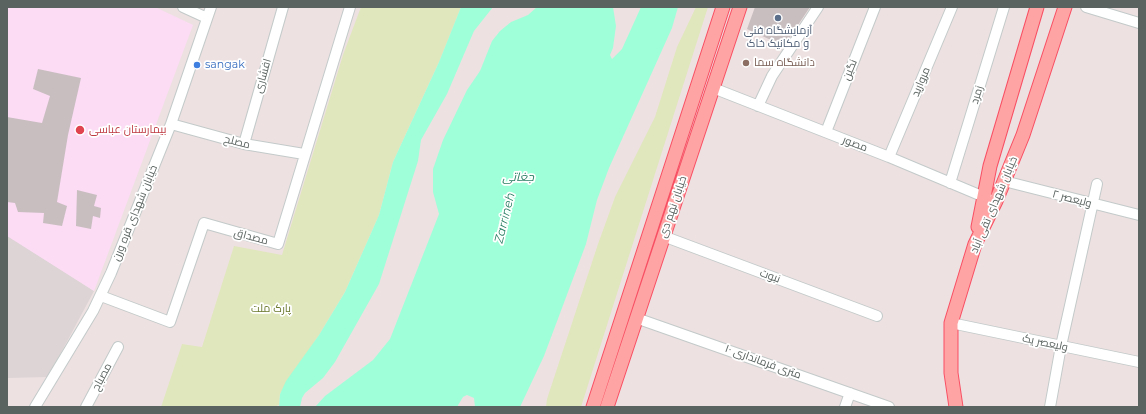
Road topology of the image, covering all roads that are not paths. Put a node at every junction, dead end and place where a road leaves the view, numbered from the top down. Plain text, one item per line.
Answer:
1 (183, 7) edge
2 (210, 7) edge
3 (283, 7) edge
4 (350, 7) edge
5 (723, 7) edge
6 (740, 7) edge
7 (818, 7) edge
8 (875, 7) edge
9 (952, 7) edge
10 (1004, 7) edge
11 (1037, 7) edge
12 (1065, 7) edge
13 (1086, 7) edge
14 (207, 18) junction
15 (1139, 23) edge
16 (698, 83) junction
17 (712, 88) junction
18 (758, 106) junction
19 (172, 124) junction
20 (826, 132) junction
21 (244, 144) junction
22 (304, 154) junction
23 (889, 157) junction
24 (1004, 181) junction
25 (950, 183) junction
26 (1097, 184) dead end
27 (990, 199) junction
28 (1092, 205) junction
29 (1139, 215) edge
30 (663, 236) junction
31 (101, 296) junction
32 (877, 316) dead end
33 (636, 318) junction
34 (951, 323) junction
35 (1061, 346) junction
36 (118, 348) dead end
37 (1139, 362) edge
38 (850, 393) junction
39 (35, 407) edge
40 (86, 407) edge
41 (593, 407) edge
42 (608, 407) edge
43 (845, 407) edge
44 (889, 407) edge
45 (956, 407) edge
46 (1050, 407) edge

1 - 14 street
2 - 14 street, خیابان شهدای قره ورن
3 - 21 street, افشاری
4 - 22 street, مصداق
5 - 16 main road, خیابان نهم دی
6 - 17 main road, خیابان نهم دی
7 - 18 street
8 - 20 street, نگین
9 - 23 street, مروارید
10 - 25 street, زمرد
11 - 27 main road
12 - 24 main road, خیابان شهدای تقی آباد
13 - 15 street
14 - 19 street, خیابان شهدای قره ورن
16 - 17 main road
16 - 41 main road, خیابان نهم دی
17 - 18 street, مصور
17 - 30 main road, خیابان نهم دی
18 - 20 street, مصور
19 - 21 street, مصلح
19 - 31 street, خیابان شهدای قره ورن
20 - 23 street, مصور
21 - 22 street, مصلح
22 - 31 street, مصداق
23 - 25 street, مصور
24 - 27 main road, خیابان شهدای تقی آباد
24 - 28 street, ولیعصر ۲
25 - 27 street, مصور
26 - 28 street
27 - 34 main road, خیابان شهدای تقی آباد
28 - 29 street, ولیعصر ۲
28 - 35 street
30 - 32 street, نبوت
30 - 33 main road, خیابان نهم دی
31 - 39 street, خیابان شهدای قره ورن
33 - 38 street, ۱۰ متری فرمانداری
33 - 42 main road, خیابان نهم دی
34 - 35 street, ولیعصر یک
34 - 45 main road, خیابان شهدای تقی آباد
35 - 37 street, ولیعصر یک
35 - 46 street
36 - 40 street, مصباح
38 - 43 street
38 - 44 street, ۱۰ متری فرمانداری

